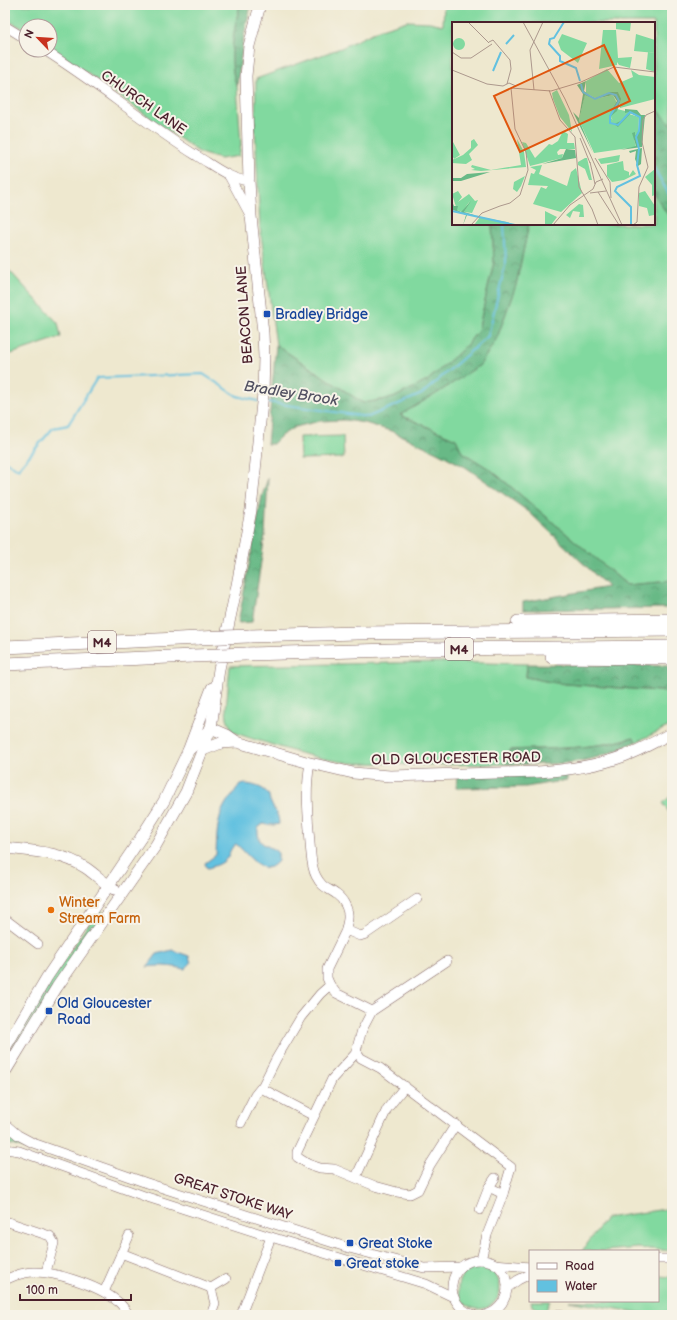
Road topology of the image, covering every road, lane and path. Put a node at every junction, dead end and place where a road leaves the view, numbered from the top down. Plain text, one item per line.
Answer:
1 (260, 5) edge
2 (5, 26) edge
3 (18, 34) edge
4 (55, 58) edge
5 (229, 176) junction
6 (249, 181) junction
7 (251, 216) junction
8 (672, 620) edge
9 (672, 630) edge
10 (357, 633) junction
11 (5, 647) edge
12 (672, 647) edge
13 (427, 649) junction
14 (672, 658) edge
15 (5, 664) edge
16 (219, 669) junction
17 (211, 728) junction
18 (672, 733) edge
19 (237, 742) junction
20 (203, 750) junction
21 (188, 751) junction
22 (310, 763) junction
23 (5, 848) edge
24 (108, 885) junction
25 (121, 894) junction
26 (417, 899) dead end
27 (5, 920) edge
28 (346, 930) junction
29 (38, 944) dead end
30 (448, 961) dead end
31 (330, 985) junction
32 (372, 1011) junction
33 (5, 1048) edge
34 (357, 1052) junction
35 (5, 1072) edge
36 (405, 1086) junction
37 (261, 1088) junction
38 (314, 1116) junction
39 (241, 1123) dead end
40 (5, 1124) edge
41 (456, 1124) junction
42 (5, 1149) edge
43 (356, 1177) junction
44 (495, 1178) dead end
45 (490, 1187) junction
46 (503, 1194) junction
47 (480, 1210) dead end
48 (5, 1221) edge
49 (128, 1236) dead end
50 (271, 1237) junction
51 (121, 1252) junction
52 (659, 1259) edge
53 (672, 1259) edge
54 (481, 1260) junction
55 (494, 1264) junction
56 (461, 1267) junction
57 (529, 1267) edge
58 (46, 1272) junction
59 (529, 1274) edge
60 (226, 1279) dead end
61 (5, 1280) edge
62 (211, 1288) junction
63 (507, 1288) junction
64 (104, 1292) junction
65 (453, 1297) junction
66 (462, 1311) edge
67 (496, 1312) edge
68 (129, 1315) edge
69 (211, 1315) edge
70 (241, 1315) edge
71 (474, 1315) edge
72 (485, 1315) edge

1 - 6 main road, BEACON LANE
2 - 3 street
4 - 5 street, CHURCH LANE
5 - 6 street, CHURCH LANE
5 - 7 street, CHURCH LANE
6 - 7 main road, BEACON LANE
7 - 16 main road, BEACON LANE
8 - 10 highway, M4
9 - 10 highway, M4
10 - 11 highway, M4, bridge
12 - 13 highway, M4
13 - 14 highway, M4
13 - 15 highway, M4, bridge
16 - 17 main road
16 - 21 main road
17 - 19 main road, OLD GLOUCESTER ROAD
17 - 20 main road
17 - 21 main road
18 - 22 main road, OLD GLOUCESTER ROAD
19 - 20 main road, OLD GLOUCESTER ROAD
19 - 22 main road, OLD GLOUCESTER ROAD
20 - 25 main road
21 - 24 main road
22 - 28 street
23 - 24 main road
24 - 25 main road
24 - 33 main road
25 - 35 main road
26 - 28 street
27 - 29 street
28 - 31 street
30 - 32 street
31 - 32 street
31 - 37 street
32 - 34 street
34 - 36 street
34 - 38 street
36 - 41 street
36 - 43 street
37 - 38 street
37 - 39 street
38 - 43 street
40 - 56 street, GREAT STOKE WAY
41 - 43 street
41 - 46 street
42 - 50 street, GREAT STOKE WAY
44 - 45 street
45 - 46 street
45 - 47 street
46 - 54 street
48 - 58 street
49 - 51 street
50 - 65 street, GREAT STOKE WAY
50 - 70 street
51 - 62 street
51 - 64 street
52 - 53 street
54 - 55 street
54 - 56 street, GREAT STOKE WAY
55 - 57 street
55 - 63 street
56 - 65 street
58 - 61 street
58 - 64 street
59 - 63 street
60 - 62 street
62 - 69 street
63 - 67 street
64 - 68 street
65 - 66 street
66 - 71 street
67 - 72 street

